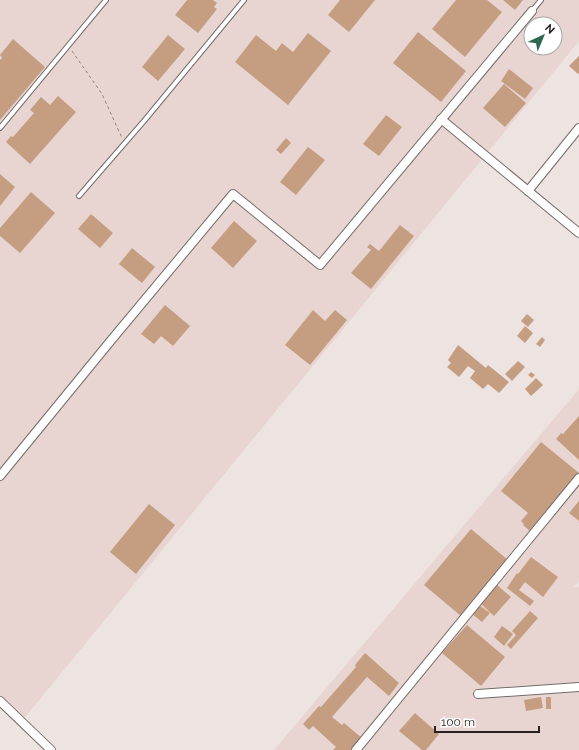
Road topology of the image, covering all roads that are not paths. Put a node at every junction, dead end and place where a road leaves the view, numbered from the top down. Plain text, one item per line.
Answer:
1 (106, 0) edge
2 (244, 0) edge
3 (541, 0) edge
4 (532, 11) joint
5 (440, 119) junction
6 (0, 128) edge
7 (579, 128) edge
8 (528, 192) junction
9 (79, 196) dead end
10 (579, 234) edge
11 (0, 476) edge
12 (579, 478) edge
13 (579, 687) edge
14 (478, 694) dead end
15 (0, 701) edge
16 (51, 750) edge
17 (356, 750) edge

1 - 6 lane
2 - 9 lane
3 - 4 lane
4 - 5 street
5 - 8 street
5 - 11 street
7 - 8 street
8 - 10 street
12 - 17 street
13 - 14 street
15 - 16 street

